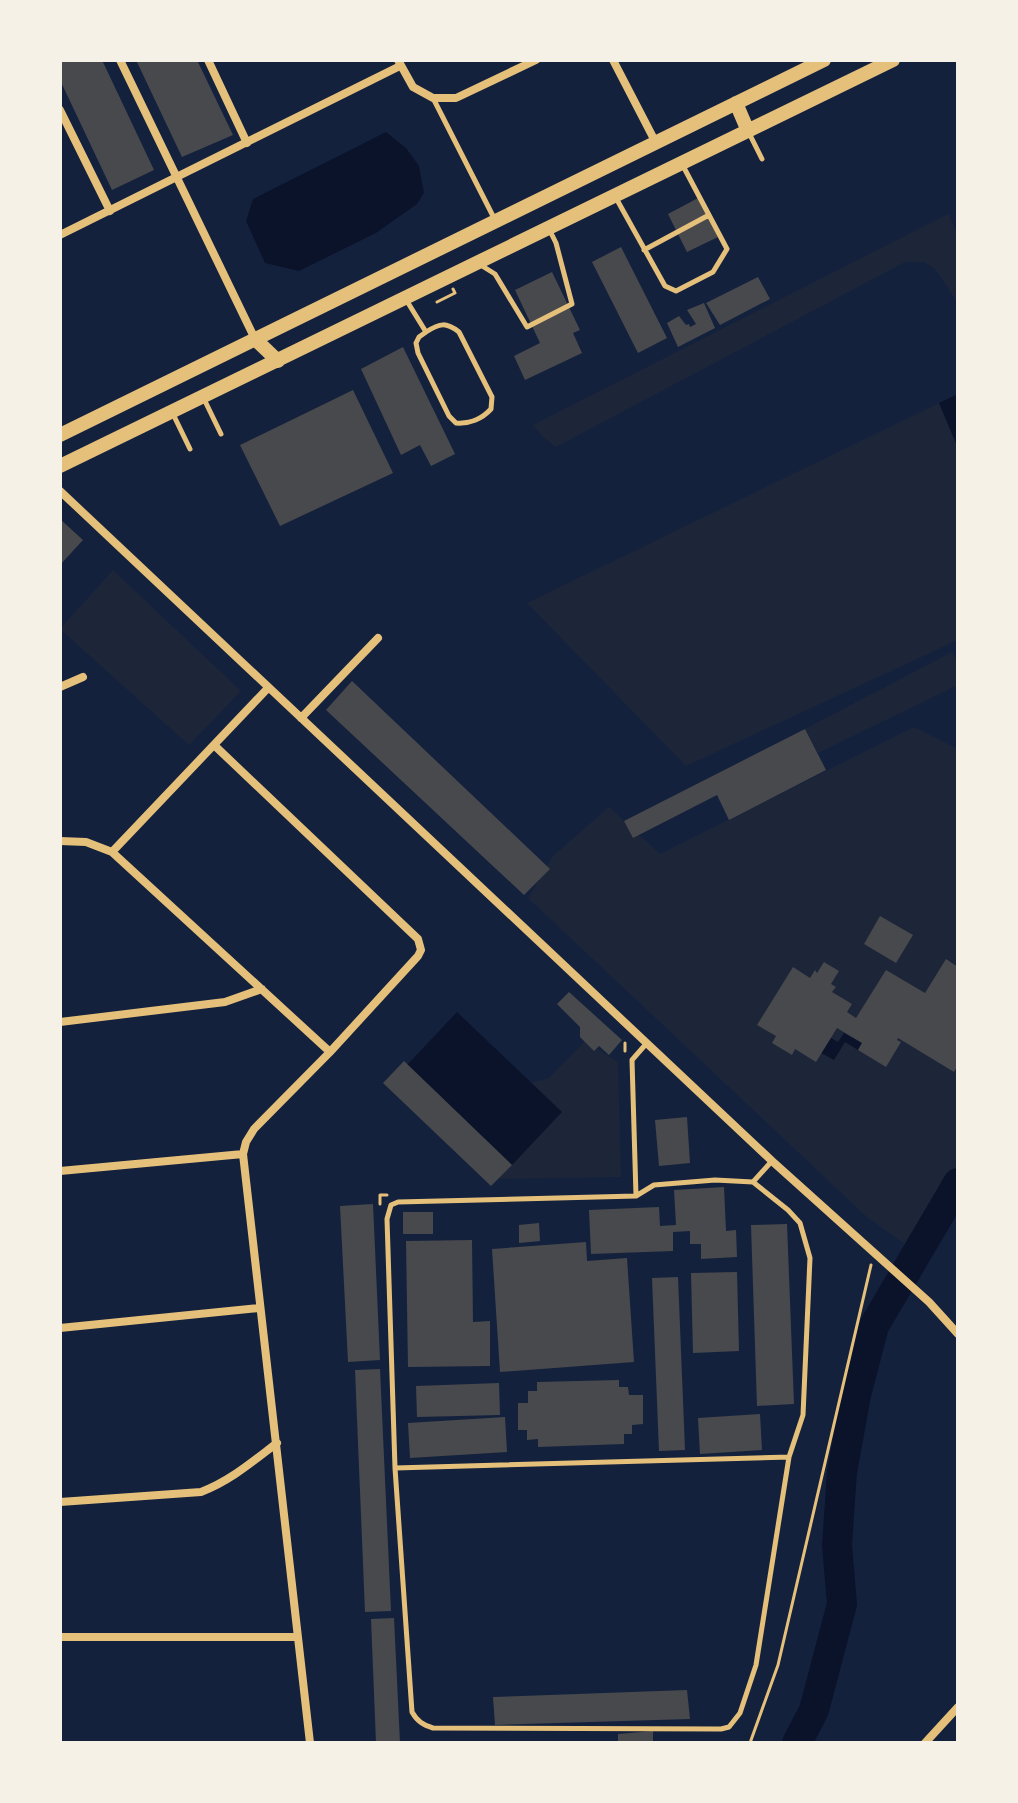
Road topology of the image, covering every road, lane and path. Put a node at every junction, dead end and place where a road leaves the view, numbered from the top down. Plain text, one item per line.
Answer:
1 (120, 60) edge
2 (208, 60) edge
3 (536, 60) edge
4 (613, 60) edge
5 (893, 60) edge
6 (815, 62) edge
7 (399, 63) edge
8 (433, 98) junction
9 (736, 103) junction
10 (60, 110) edge
11 (748, 131) junction
12 (247, 143) junction
13 (656, 143) junction
14 (762, 159) dead end
15 (682, 163) junction
16 (176, 177) junction
17 (615, 196) junction
18 (110, 211) junction
19 (709, 215) junction
20 (496, 221) junction
21 (548, 228) junction
22 (60, 235) edge
23 (644, 250) junction
24 (476, 263) junction
25 (455, 293) dead end
26 (405, 297) junction
27 (437, 302) dead end
28 (426, 332) junction
29 (255, 339) junction
30 (278, 361) junction
31 (203, 396) junction
32 (172, 412) junction
33 (221, 434) dead end
34 (60, 435) edge
35 (190, 449) dead end
36 (60, 466) edge
37 (60, 491) edge
38 (378, 638) dead end
39 (83, 677) dead end
40 (60, 687) edge
41 (268, 688) junction
42 (301, 718) junction
43 (214, 745) junction
44 (60, 841) edge
45 (112, 852) junction
46 (262, 989) junction
47 (60, 1022) edge
48 (625, 1043) dead end
49 (646, 1044) junction
50 (330, 1052) junction
51 (625, 1058) dead end
52 (243, 1154) junction
53 (772, 1161) junction
54 (60, 1171) edge
55 (753, 1182) junction
56 (395, 1195) dead end
57 (636, 1196) junction
58 (380, 1211) dead end
59 (871, 1265) dead end
60 (259, 1308) junction
61 (60, 1328) edge
62 (958, 1334) edge
63 (277, 1443) junction
64 (789, 1457) junction
65 (395, 1468) junction
66 (60, 1502) edge
67 (60, 1637) edge
68 (298, 1637) junction
69 (958, 1707) edge
70 (310, 1743) edge
71 (750, 1743) edge
72 (925, 1743) edge

1 - 16 street
2 - 12 street
3 - 8 street
4 - 13 street
5 - 11 main road
6 - 9 main road
7 - 8 street
7 - 12 street
8 - 20 lane
9 - 11 main road
9 - 13 main road
10 - 18 street
11 - 14 lane
11 - 15 main road
12 - 16 street
13 - 20 main road
15 - 17 main road
15 - 19 lane
16 - 18 street
16 - 29 street
17 - 21 main road
17 - 23 lane
18 - 22 street
19 - 23 lane
19 - 23 lane
20 - 29 main road
21 - 24 main road
21 - 24 lane
24 - 26 main road
25 - 27 path
26 - 28 lane
26 - 30 main road
28 - 28 lane
29 - 30 main road
29 - 34 main road
30 - 31 main road
31 - 32 main road
31 - 33 lane
32 - 35 lane
32 - 36 main road
37 - 41 street
38 - 42 street
39 - 40 street
41 - 42 street
41 - 43 street
42 - 49 street
43 - 45 street
43 - 50 street
44 - 45 street
45 - 46 street
46 - 47 street
46 - 50 street
48 - 51 path
49 - 53 street
49 - 57 lane
50 - 52 street
52 - 54 street
52 - 60 street
53 - 55 lane
53 - 62 street
55 - 57 lane
55 - 64 lane
56 - 58 path
57 - 65 lane
59 - 71 path
60 - 61 street
60 - 63 street
63 - 66 street
63 - 68 street
64 - 65 lane
64 - 65 lane
67 - 68 street
68 - 70 street
69 - 72 street

